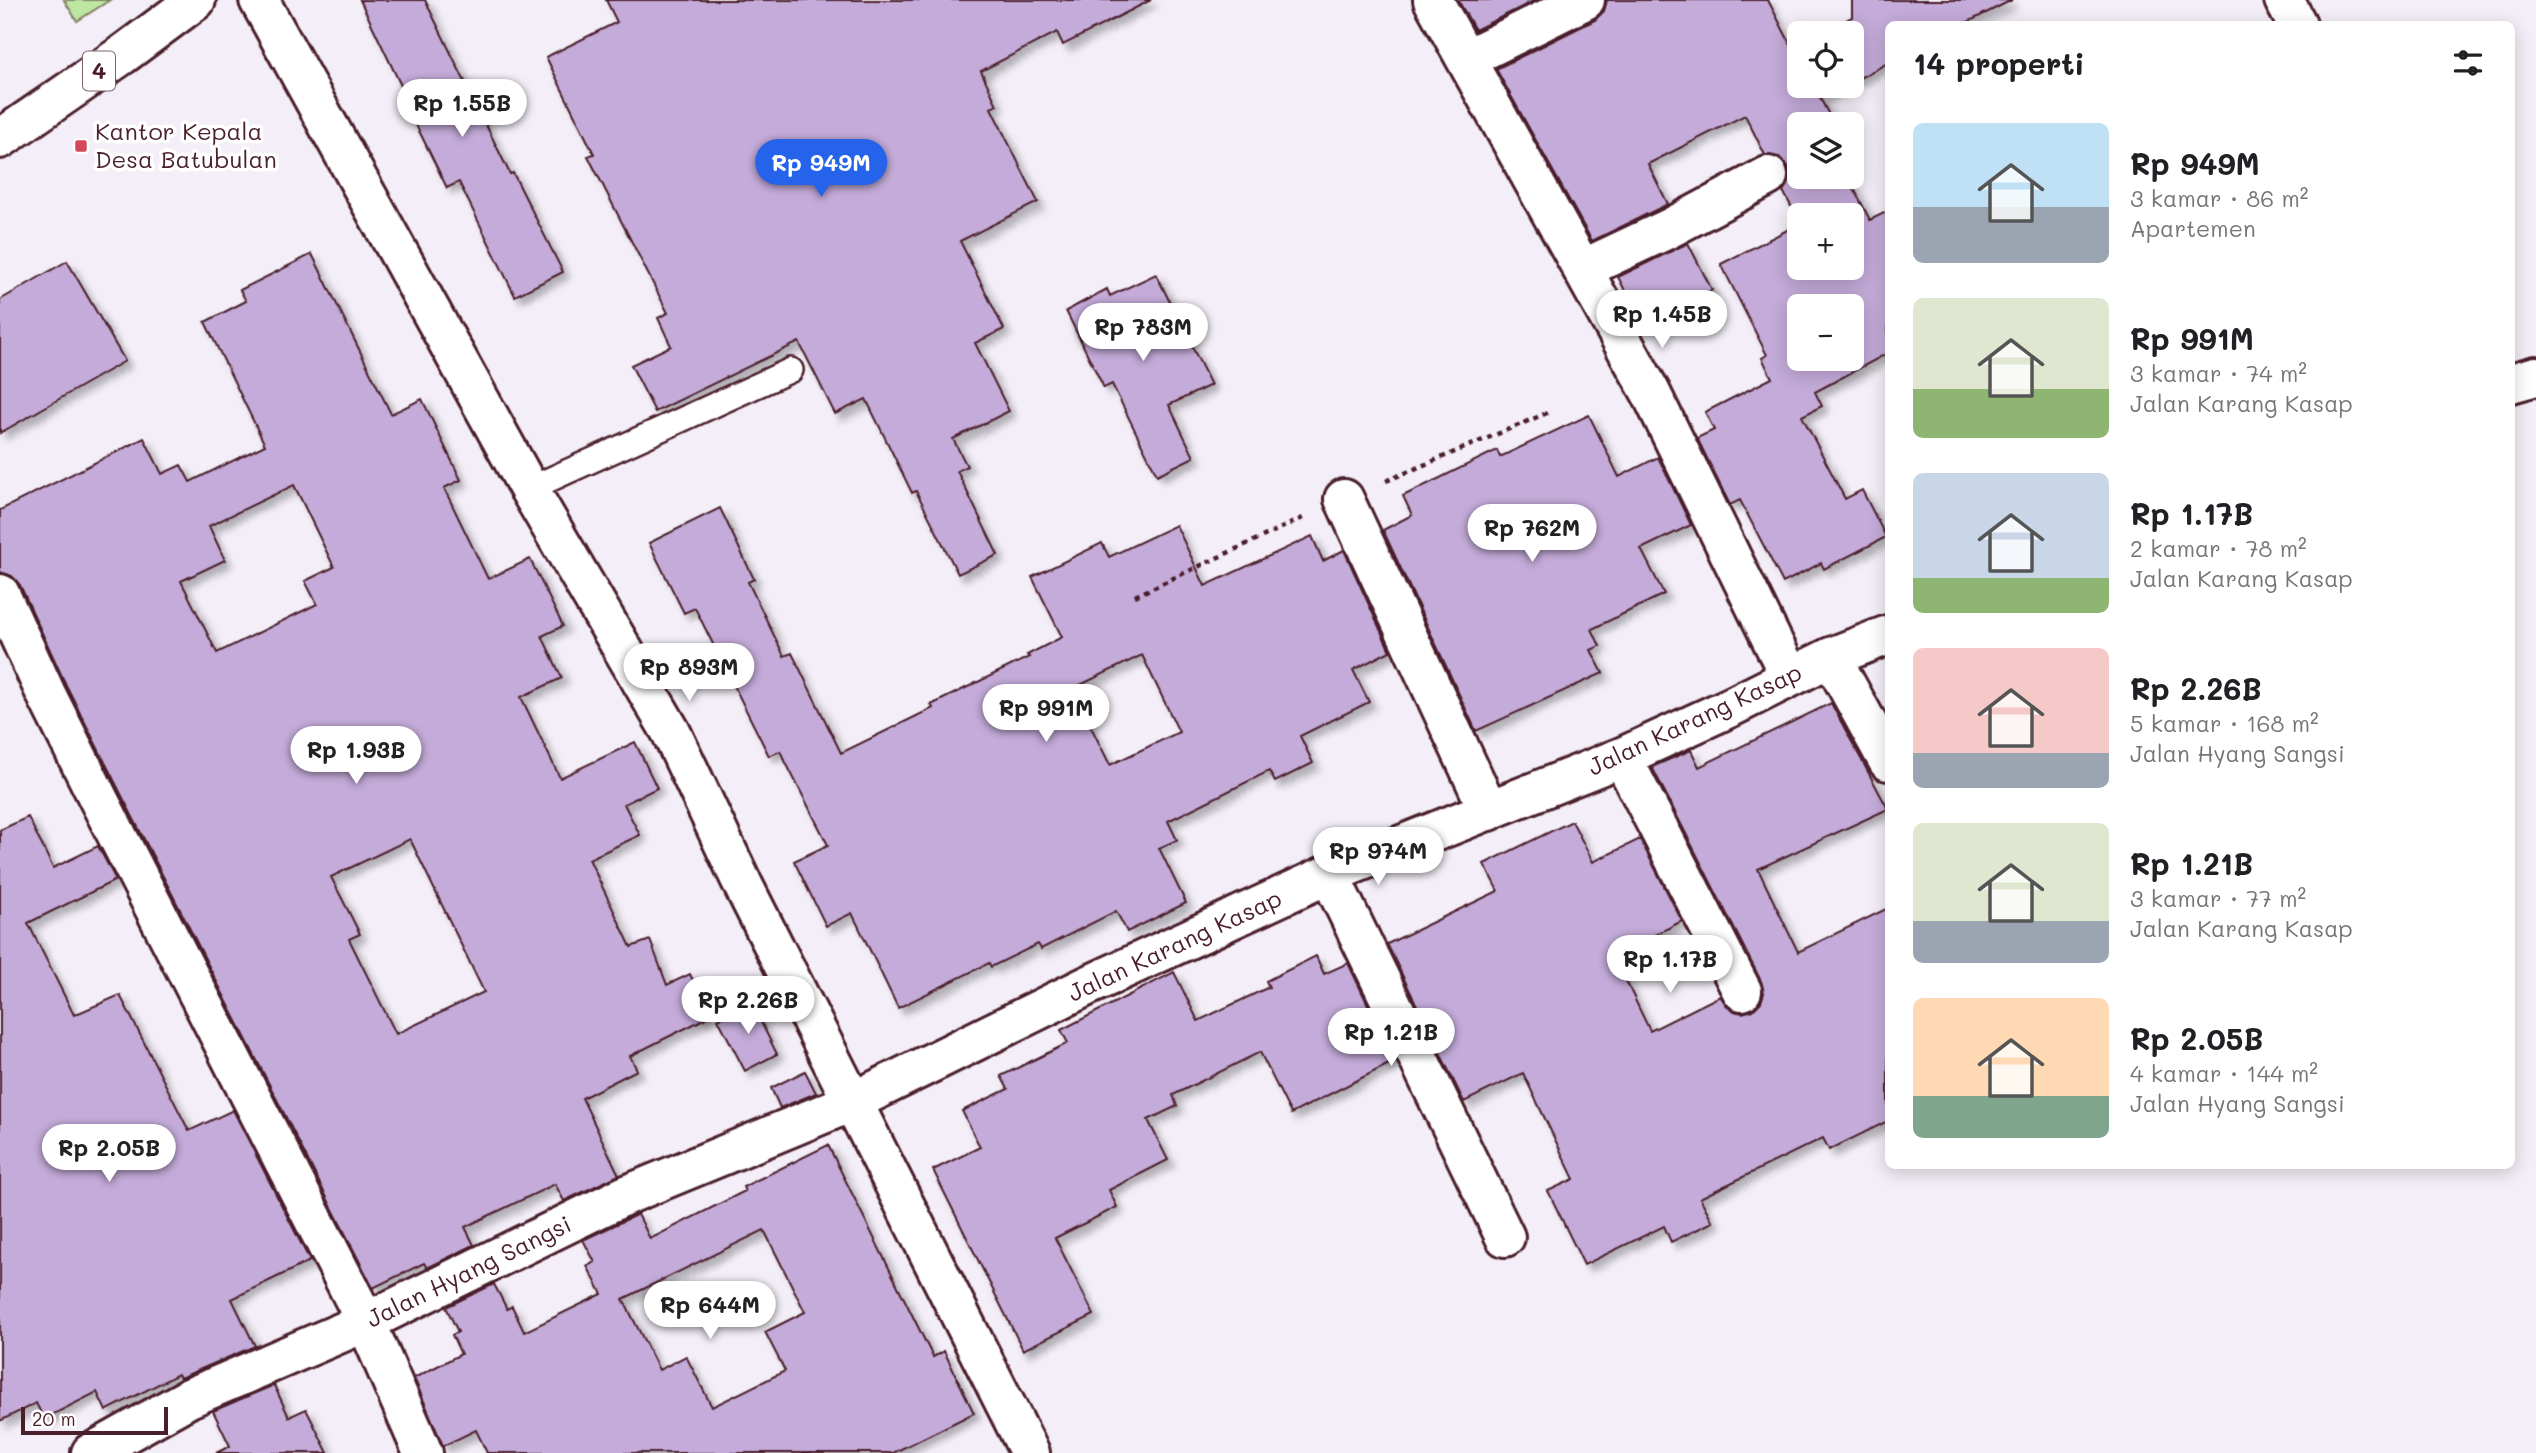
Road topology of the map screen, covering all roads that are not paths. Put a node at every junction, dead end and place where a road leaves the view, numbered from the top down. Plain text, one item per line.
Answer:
1 (196, 0) edge
2 (259, 0) edge
3 (1433, 0) edge
4 (1585, 0) edge
5 (2284, 0) edge
6 (2295, 21) edge
7 (1465, 60) junction
8 (0, 139) edge
9 (1768, 176) dead end
10 (1583, 269) junction
11 (791, 370) dead end
12 (2536, 376) edge
13 (2515, 382) edge
14 (528, 488) junction
15 (1344, 499) dead end
16 (0, 594) edge
17 (1885, 636) edge
18 (1831, 657) junction
19 (1790, 677) junction
20 (1885, 756) edge
21 (1622, 757) junction
22 (1489, 811) junction
23 (1329, 874) junction
24 (1742, 991) dead end
25 (852, 1102) junction
26 (1505, 1237) dead end
27 (366, 1322) junction
28 (91, 1453) edge
29 (423, 1453) edge
30 (1030, 1453) edge

1 - 8 main road, 4
2 - 14 main road
3 - 7 main road
4 - 7 main road
5 - 6 main road
7 - 10 main road
9 - 10 main road
10 - 19 main road
11 - 14 lane
12 - 13 main road
14 - 25 main road
15 - 22 main road
16 - 27 main road
17 - 18 main road, Jalan Karang Kasap
18 - 19 main road, Jalan Karang Kasap
18 - 20 main road
19 - 21 main road, Jalan Karang Kasap
21 - 22 main road, Jalan Karang Kasap
21 - 24 main road
22 - 23 main road, Jalan Karang Kasap
23 - 25 main road, Jalan Karang Kasap
23 - 26 main road
25 - 27 main road, Jalan Hyang Sangsi
25 - 30 main road
27 - 28 main road, Jalan Hyang Sangsi
27 - 29 main road

